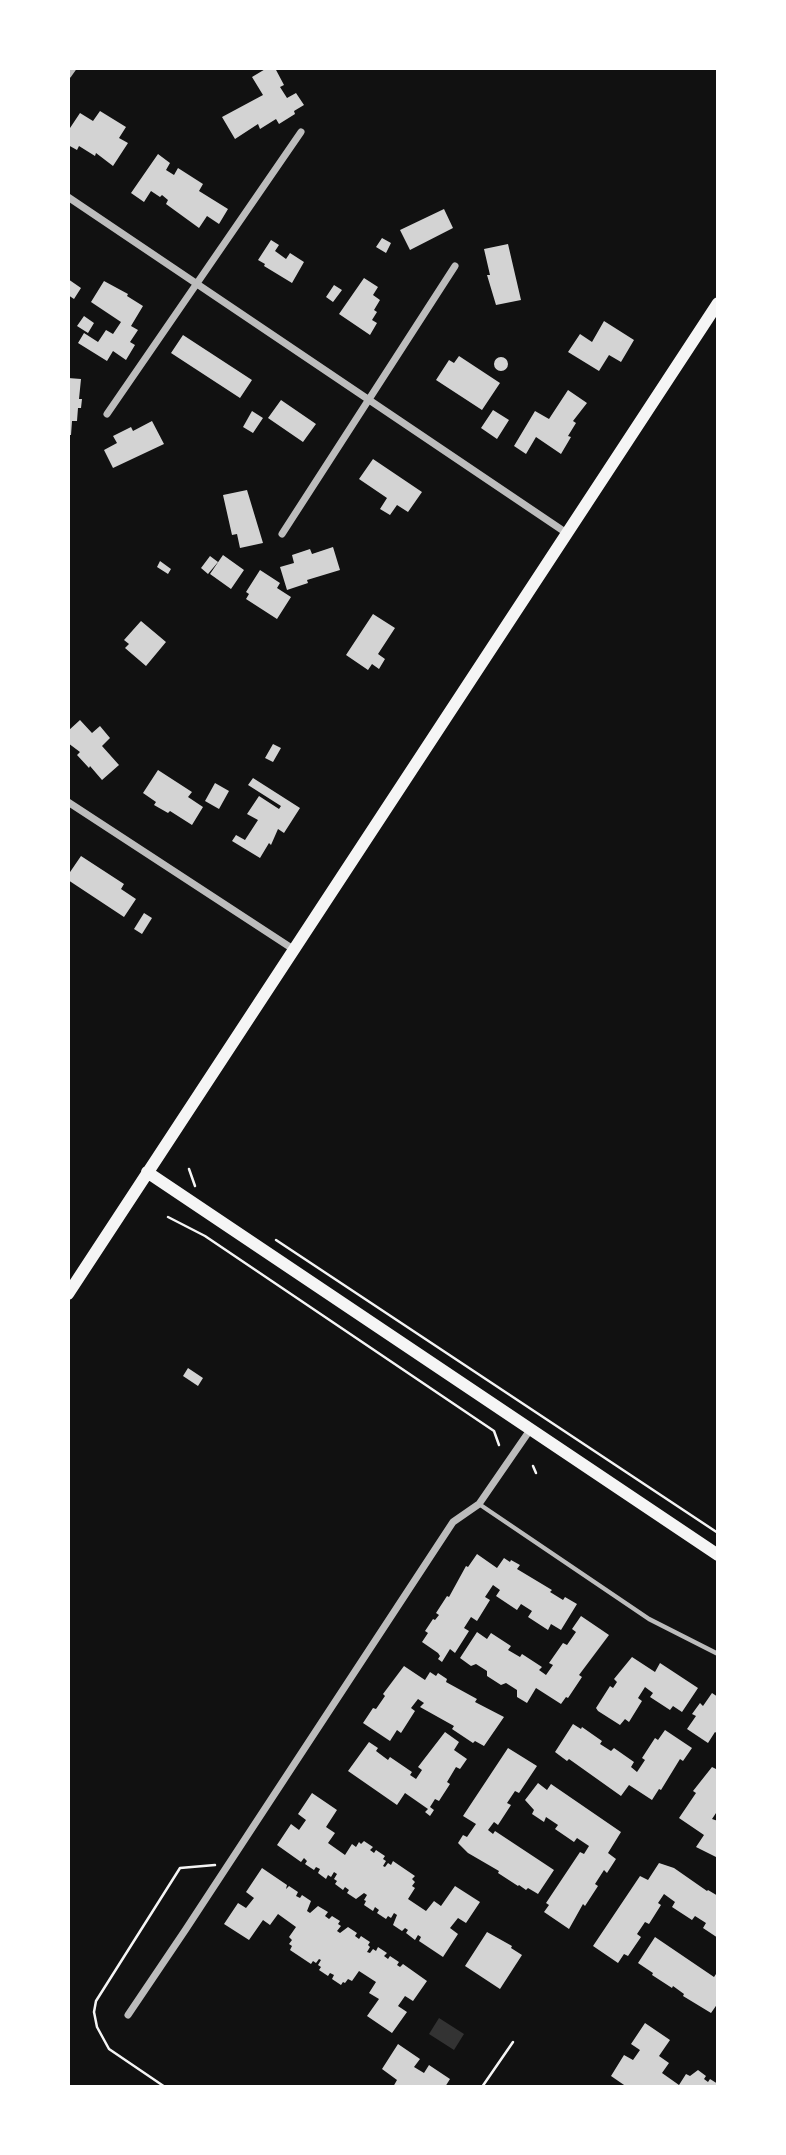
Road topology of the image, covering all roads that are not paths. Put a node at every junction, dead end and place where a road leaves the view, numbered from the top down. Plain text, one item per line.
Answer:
1 (73, 68) edge
2 (68, 75) edge
3 (301, 131) dead end
4 (68, 197) edge
5 (455, 266) dead end
6 (195, 284) junction
7 (718, 303) edge
8 (369, 400) junction
9 (107, 414) dead end
10 (565, 532) junction
11 (282, 534) dead end
12 (68, 802) edge
13 (293, 949) junction
14 (148, 1172) junction
15 (68, 1294) edge
16 (530, 1430) junction
17 (479, 1504) junction
18 (718, 1555) edge
19 (718, 1654) edge
20 (128, 2015) dead end

1 - 2 street
3 - 6 street
4 - 6 street
5 - 8 street
6 - 8 street
6 - 9 street
7 - 10 main road
8 - 10 street
8 - 11 street
10 - 13 main road
12 - 13 street
13 - 14 main road
14 - 15 main road
14 - 16 main road
16 - 17 street
16 - 18 main road
17 - 19 lane
17 - 20 street

